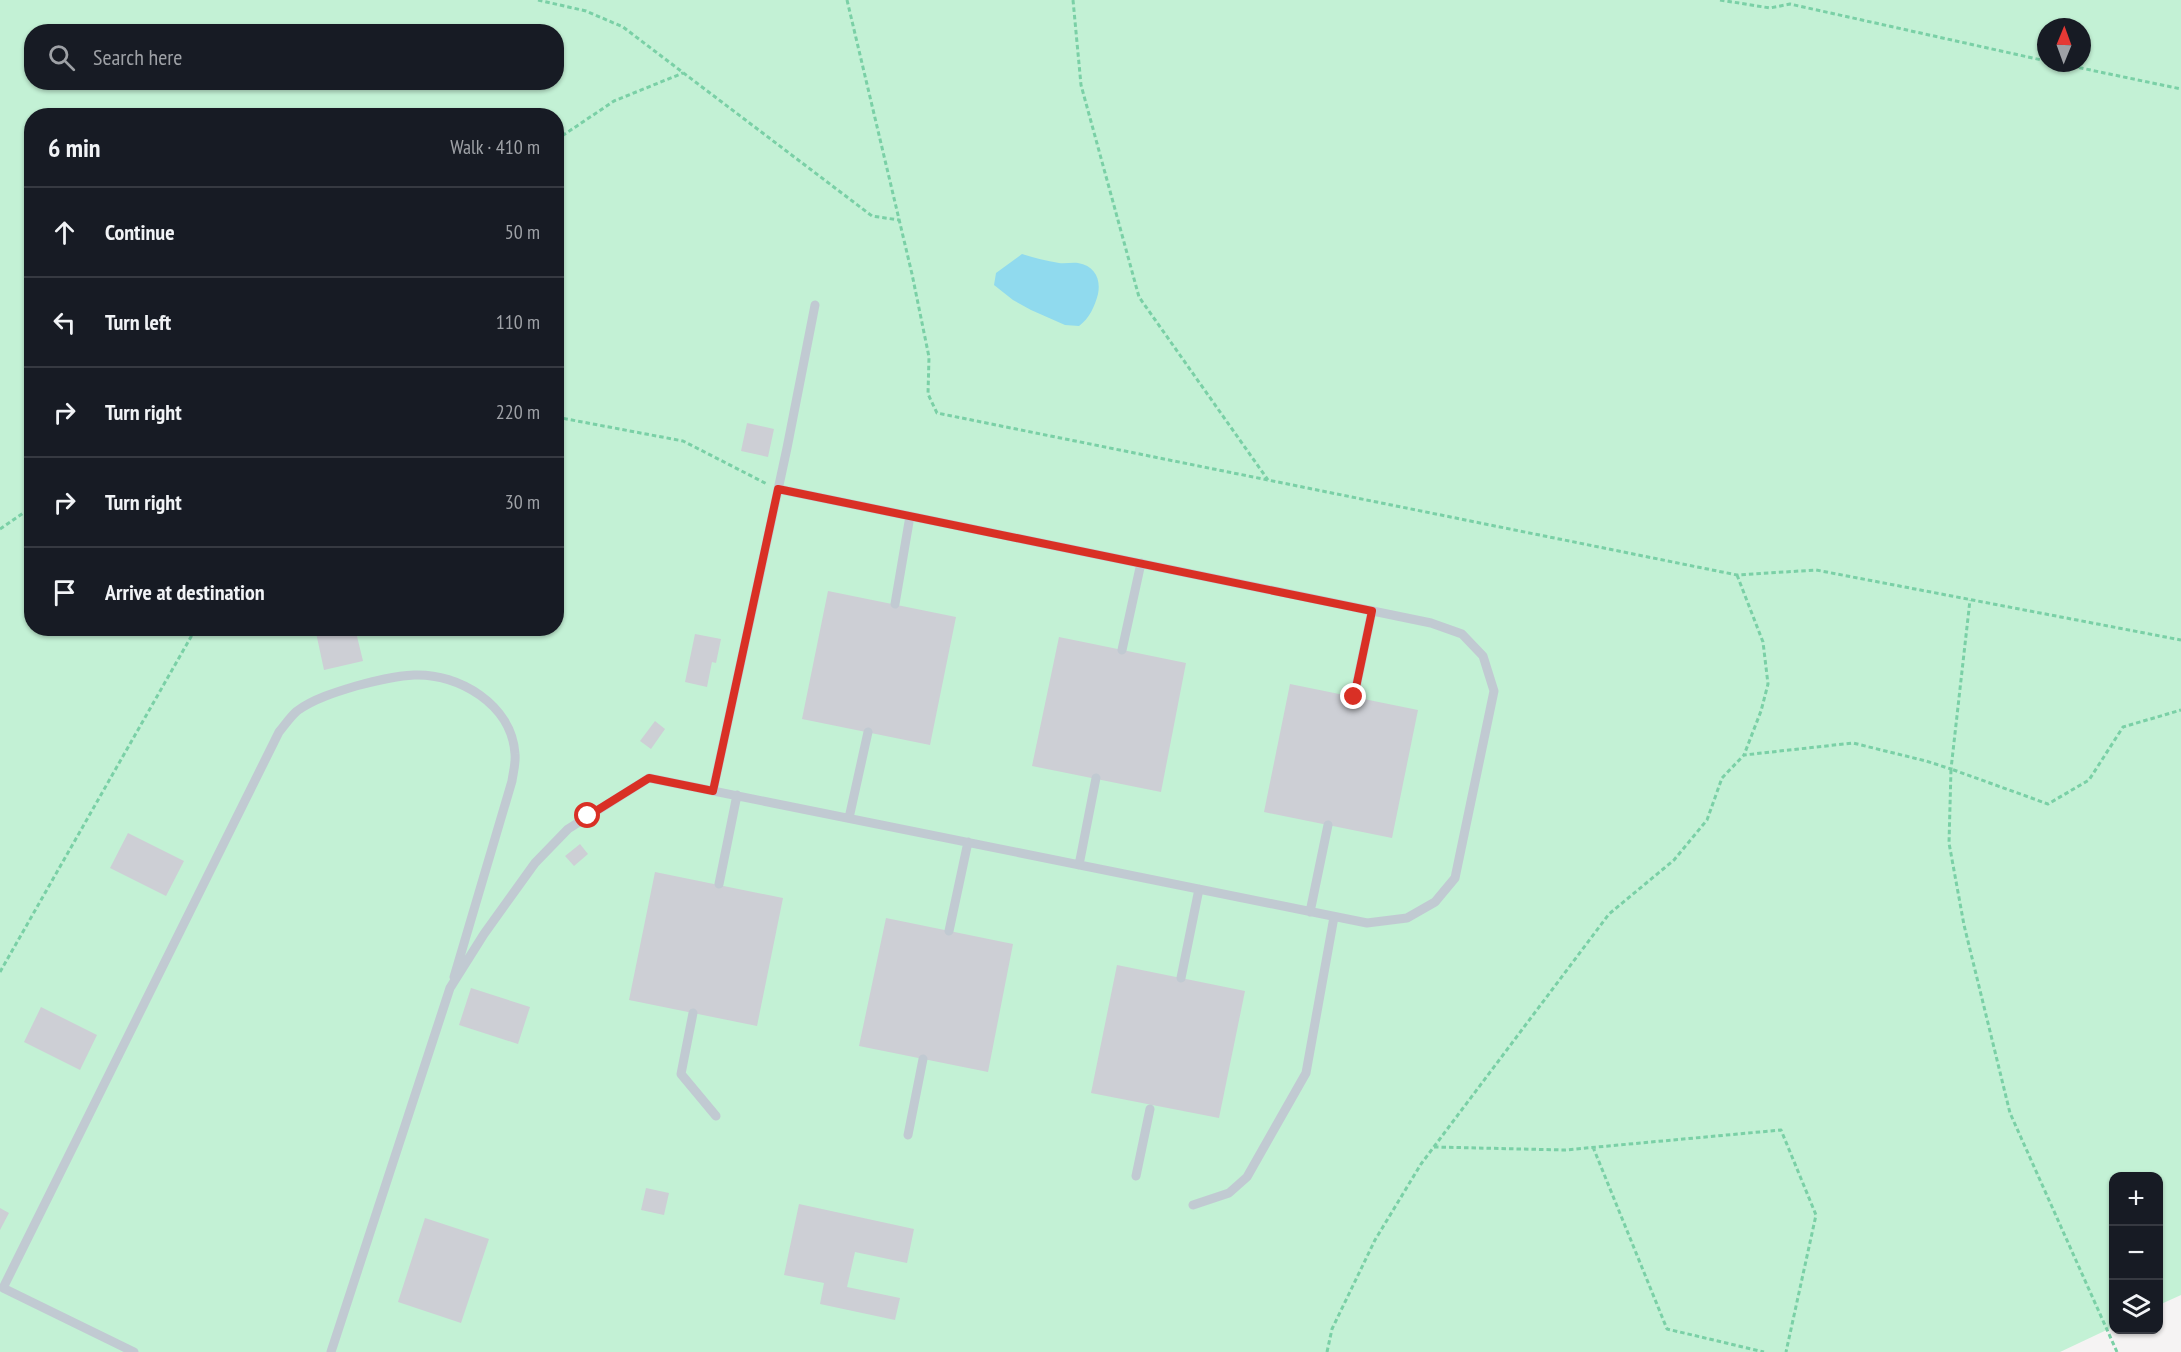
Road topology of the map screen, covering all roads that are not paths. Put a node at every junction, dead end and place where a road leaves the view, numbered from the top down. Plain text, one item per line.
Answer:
1 (815, 305) dead end
2 (778, 489) junction
3 (910, 516) junction
4 (1141, 563) junction
5 (895, 604) dead end
6 (1372, 611) junction
7 (1122, 650) dead end
8 (1354, 697) dead end
9 (868, 732) dead end
10 (1096, 778) dead end
11 (713, 791) junction
12 (737, 795) junction
13 (849, 818) junction
14 (1328, 825) dead end
15 (968, 842) junction
16 (1079, 865) junction
17 (719, 884) dead end
18 (1199, 889) junction
19 (1310, 912) junction
20 (1334, 917) junction
21 (949, 931) dead end
22 (1181, 978) dead end
23 (450, 988) junction
24 (693, 1013) dead end
25 (923, 1059) dead end
26 (1150, 1109) dead end
27 (716, 1116) dead end
28 (908, 1135) dead end
29 (1136, 1176) dead end
30 (1193, 1205) dead end
31 (134, 1352) edge
32 (331, 1352) edge

1 - 2 lane
2 - 3 lane
2 - 11 lane
3 - 4 lane
3 - 5 lane
4 - 6 lane
4 - 7 lane
6 - 8 lane
6 - 20 lane
9 - 13 lane
10 - 16 lane
11 - 12 lane
11 - 23 lane
12 - 13 lane
12 - 17 lane
13 - 15 lane
14 - 19 lane
15 - 16 lane
15 - 21 lane
16 - 18 lane
18 - 19 lane
18 - 22 lane
19 - 20 lane
20 - 30 lane
23 - 31 lane
23 - 32 lane
24 - 27 lane
25 - 28 lane
26 - 29 lane

